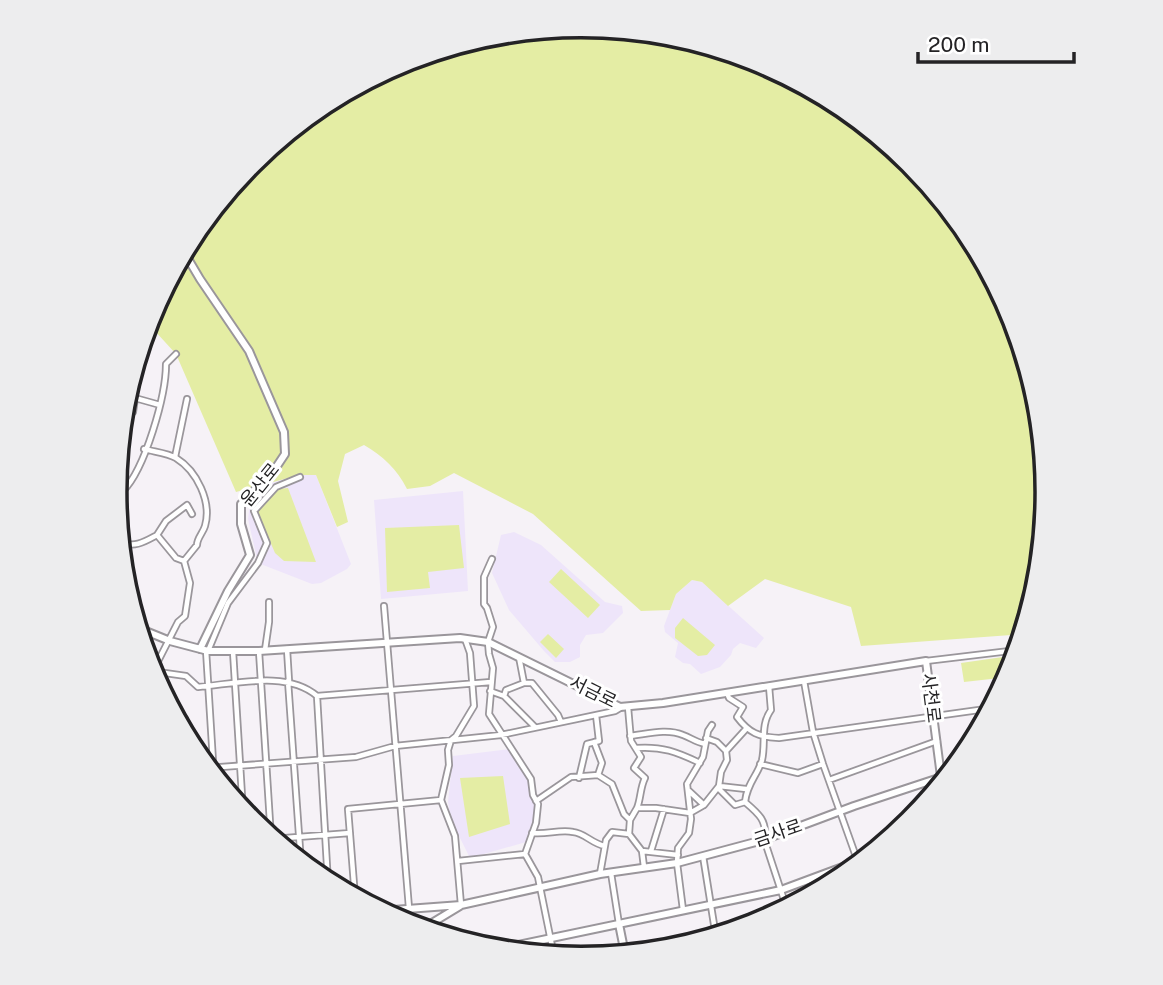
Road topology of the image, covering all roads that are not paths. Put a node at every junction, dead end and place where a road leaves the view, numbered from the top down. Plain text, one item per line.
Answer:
1 (190, 262) edge
2 (176, 354) dead end
3 (137, 398) edge
4 (187, 399) dead end
5 (160, 405) junction
6 (145, 449) junction
7 (174, 457) junction
8 (300, 477) dead end
9 (127, 485) edge
10 (192, 514) dead end
11 (157, 535) junction
12 (130, 546) edge
13 (492, 559) dead end
14 (184, 561) junction
15 (269, 602) dead end
16 (384, 606) dead end
17 (150, 633) edge
18 (465, 638) junction
19 (170, 641) junction
20 (387, 642) junction
21 (488, 642) junction
22 (287, 649) junction
23 (205, 650) junction
24 (233, 651) junction
25 (262, 651) junction
26 (1006, 651) edge
27 (519, 656) junction
28 (159, 659) edge
29 (926, 661) junction
30 (165, 673) edge
31 (804, 680) junction
32 (289, 681) junction
33 (261, 682) junction
34 (474, 682) junction
35 (491, 682) junction
36 (524, 683) junction
37 (235, 684) junction
38 (769, 685) junction
39 (208, 686) junction
40 (391, 691) junction
41 (490, 691) junction
42 (727, 692) junction
43 (317, 695) junction
44 (504, 696) junction
45 (624, 707) junction
46 (185, 709) dead end
47 (980, 709) edge
48 (185, 714) edge
49 (596, 715) junction
50 (933, 715) junction
51 (561, 722) junction
52 (712, 725) dead end
53 (535, 727) junction
54 (746, 729) junction
55 (813, 732) junction
56 (501, 735) junction
57 (630, 736) junction
58 (762, 737) junction
59 (451, 740) junction
60 (596, 741) junction
61 (706, 741) junction
62 (937, 741) junction
63 (394, 746) junction
64 (636, 748) junction
65 (726, 751) junction
66 (213, 758) edge
67 (321, 759) junction
68 (294, 761) junction
69 (266, 763) junction
70 (700, 763) junction
71 (760, 764) junction
72 (823, 764) junction
73 (240, 765) junction
74 (219, 767) edge
75 (941, 771) edge
76 (598, 775) junction
77 (579, 778) junction
78 (829, 780) junction
79 (929, 785) edge
80 (718, 787) junction
81 (747, 789) junction
82 (689, 791) junction
83 (242, 794) edge
84 (441, 800) junction
85 (537, 801) junction
86 (745, 802) junction
87 (400, 804) junction
88 (704, 805) junction
89 (637, 808) junction
90 (664, 809) junction
91 (841, 811) junction
92 (690, 813) junction
93 (630, 820) junction
94 (270, 823) edge
95 (350, 833) junction
96 (532, 833) junction
97 (629, 834) junction
98 (325, 835) junction
99 (286, 837) edge
100 (299, 837) junction
101 (764, 839) junction
102 (605, 846) junction
103 (300, 849) edge
104 (642, 851) junction
105 (651, 851) junction
106 (856, 854) edge
107 (525, 855) junction
108 (702, 856) junction
109 (678, 859) junction
110 (458, 862) junction
111 (644, 867) junction
112 (327, 869) edge
113 (611, 873) junction
114 (600, 874) junction
115 (828, 874) edge
116 (354, 886) edge
117 (541, 888) junction
118 (781, 890) junction
119 (784, 899) edge
120 (710, 904) junction
121 (461, 905) junction
122 (429, 907) junction
123 (409, 908) junction
124 (401, 909) edge
125 (683, 910) junction
126 (434, 921) joint
127 (619, 924) junction
128 (714, 926) edge
129 (551, 938) junction
130 (526, 943) edge
131 (623, 945) edge
132 (552, 946) edge

1 - 23 street, 윤산로
2 - 5 street
3 - 5 street
4 - 7 street
5 - 6 street
6 - 7 street
6 - 9 street
7 - 14 street
8 - 23 street
10 - 11 street
11 - 12 street
11 - 14 street
13 - 21 street
14 - 19 street
15 - 25 street
16 - 20 street
17 - 19 street, 서금로
18 - 20 street, 서금로
18 - 21 street, 서금로
18 - 34 street
19 - 23 street, 서금로
19 - 28 street
20 - 22 street, 서금로
20 - 40 street
21 - 27 street, 서금로
21 - 35 street
22 - 25 street, 서금로
22 - 32 street
23 - 24 street, 서금로
23 - 39 street
24 - 25 street, 서금로
24 - 37 street
25 - 33 street
26 - 29 street
27 - 36 street
27 - 45 street, 서금로
29 - 31 street, 서금로
29 - 50 street, 사천로
30 - 39 street
31 - 38 street, 서금로
31 - 55 street
32 - 33 street
32 - 43 street
32 - 68 street
33 - 37 street
33 - 69 street
34 - 35 street
34 - 40 street
34 - 59 street
35 - 41 street
36 - 44 street
36 - 51 street
37 - 39 street
37 - 73 street
38 - 42 street, 서금로
38 - 58 street
39 - 66 street
40 - 43 street
40 - 63 street
41 - 44 street
41 - 56 street
42 - 45 street, 서금로
42 - 54 street
43 - 67 street
44 - 53 street
45 - 49 street
45 - 57 street
46 - 48 street
47 - 50 street
49 - 51 street
49 - 60 street
50 - 55 street
50 - 62 street, 사천로
51 - 53 street
52 - 61 street
53 - 56 street
54 - 58 street
54 - 65 street
55 - 58 street
55 - 72 street
56 - 59 street
56 - 85 street
57 - 61 street
57 - 64 street
58 - 71 street
59 - 63 street
59 - 84 street
60 - 76 street
60 - 77 street
61 - 65 street
61 - 70 street
62 - 75 street, 사천로
62 - 78 street
63 - 67 street
63 - 87 street
64 - 70 street
64 - 89 street
65 - 80 street
67 - 68 street
67 - 98 street
68 - 69 street
68 - 100 street
69 - 73 street
69 - 94 street
70 - 82 street
71 - 72 street
71 - 81 street
72 - 78 street
73 - 74 street
73 - 83 street
76 - 77 street
76 - 93 street
77 - 85 street
78 - 91 street
79 - 91 street, 금사로
80 - 81 street
80 - 86 street
80 - 88 street
81 - 86 street
82 - 88 street
82 - 92 street
84 - 87 street
84 - 110 street
85 - 96 street
86 - 101 street
87 - 95 street
87 - 123 street
88 - 92 street
89 - 90 street
89 - 93 street
90 - 92 street
90 - 105 street
91 - 101 street, 금사로
91 - 106 street
92 - 109 street
93 - 97 street
95 - 98 street
95 - 116 street
96 - 102 street
96 - 107 street
97 - 102 street
97 - 104 street
98 - 100 street
98 - 112 street
99 - 100 street
100 - 103 street
101 - 108 street, 금사로
101 - 118 street
102 - 114 street
104 - 105 street
104 - 111 street
105 - 109 street
107 - 110 street
107 - 117 street
108 - 109 street, 금사로
108 - 120 street
109 - 111 street, 금사로
109 - 125 street
110 - 121 street
111 - 113 street, 금사로
113 - 114 street, 금사로
113 - 127 street
114 - 117 street, 금사로
115 - 118 street
117 - 121 street, 금사로
117 - 129 street
118 - 119 street
118 - 120 street
120 - 125 street
120 - 128 street
121 - 122 street, 금사로
121 - 126 street, 금사로
122 - 123 street, 금사로
122 - 126 street
123 - 124 street, 금사로
125 - 127 street
127 - 129 street
127 - 131 street
129 - 130 street
129 - 132 street

